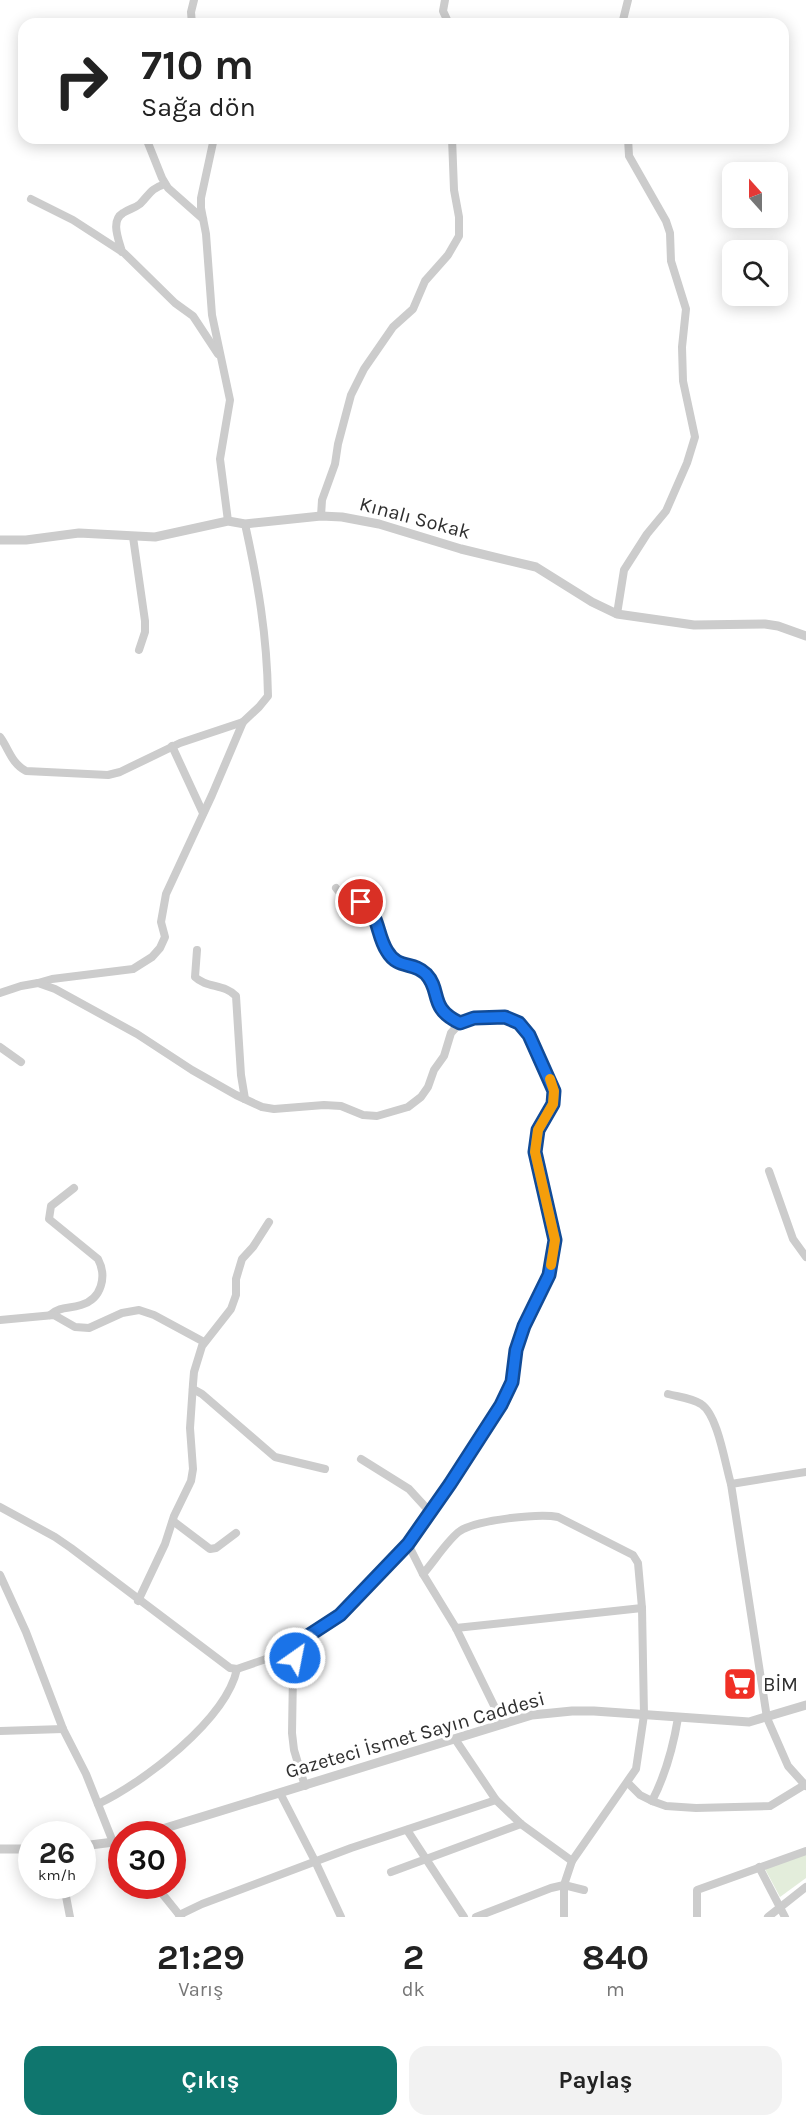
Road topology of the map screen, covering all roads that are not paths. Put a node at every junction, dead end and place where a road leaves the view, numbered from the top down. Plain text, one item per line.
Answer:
1 (194, 0) edge
2 (445, 0) edge
3 (628, 0) edge
4 (192, 18) edge
5 (446, 18) edge
6 (624, 18) edge
7 (149, 144) edge
8 (213, 144) edge
9 (452, 144) edge
10 (628, 144) edge
11 (165, 183) junction
12 (31, 199) dead end
13 (204, 220) junction
14 (122, 252) junction
15 (220, 356) junction
16 (321, 516) junction
17 (228, 521) junction
18 (245, 524) junction
19 (133, 537) junction
20 (0, 540) edge
21 (617, 614) junction
22 (806, 636) edge
23 (139, 651) dead end
24 (243, 722) junction
25 (0, 737) edge
26 (172, 746) junction
27 (203, 813) junction
28 (336, 888) dead end
29 (197, 950) dead end
30 (38, 983) junction
31 (0, 993) edge
32 (460, 1023) junction
33 (0, 1047) edge
34 (21, 1062) dead end
35 (245, 1099) junction
36 (769, 1171) dead end
37 (74, 1188) dead end
38 (269, 1222) dead end
39 (806, 1257) edge
40 (50, 1315) junction
41 (0, 1320) edge
42 (204, 1342) junction
43 (193, 1389) junction
44 (668, 1394) dead end
45 (361, 1459) dead end
46 (325, 1469) dead end
47 (806, 1472) edge
48 (731, 1484) junction
49 (0, 1507) edge
50 (430, 1512) junction
51 (173, 1521) junction
52 (236, 1533) dead end
53 (408, 1544) junction
54 (423, 1574) junction
55 (0, 1575) edge
56 (138, 1600) junction
57 (642, 1608) junction
58 (456, 1628) junction
59 (297, 1643) junction
60 (237, 1669) junction
61 (806, 1705) edge
62 (644, 1715) junction
63 (678, 1718) junction
64 (767, 1718) junction
65 (503, 1724) junction
66 (63, 1729) junction
67 (0, 1731) edge
68 (455, 1739) junction
69 (627, 1783) junction
70 (806, 1785) edge
71 (305, 1786) junction
72 (280, 1793) junction
73 (496, 1800) junction
74 (652, 1801) junction
75 (98, 1804) junction
76 (186, 1822) edge
77 (108, 1824) edge
78 (521, 1824) junction
79 (407, 1830) junction
80 (18, 1849) edge
81 (0, 1850) edge
82 (806, 1851) edge
83 (426, 1860) junction
84 (315, 1861) junction
85 (572, 1861) junction
86 (759, 1867) junction
87 (391, 1872) dead end
88 (564, 1885) junction
89 (806, 1887) edge
90 (584, 1890) dead end
91 (67, 1899) edge
92 (166, 1899) edge
93 (780, 1907) junction
94 (180, 1916) edge
95 (70, 1917) edge
96 (341, 1917) edge
97 (464, 1917) edge
98 (476, 1917) edge
99 (564, 1917) edge
100 (697, 1917) edge
101 (768, 1917) edge
102 (785, 1917) edge

1 - 4 street
2 - 5 street
3 - 6 street
7 - 11 street
8 - 13 street
9 - 16 street
10 - 21 street
11 - 13 street
11 - 14 street
12 - 14 street
13 - 15 street
14 - 15 street
15 - 17 street
16 - 18 street, Kınalı Sokak
16 - 21 street, Kınalı Sokak
17 - 18 street, Kınalı Sokak
17 - 19 street, Kınalı Sokak
18 - 24 street
19 - 20 street, Kınalı Sokak
19 - 23 street
21 - 22 street, Kınalı Sokak
24 - 26 street
24 - 27 street
25 - 26 street
26 - 27 street
27 - 30 street
28 - 32 street
29 - 35 street
30 - 31 street
30 - 35 street
32 - 35 street
32 - 50 street
33 - 34 street
36 - 39 street
37 - 40 street
38 - 42 street
40 - 41 street
40 - 42 street
42 - 43 street
43 - 46 street
43 - 51 street
44 - 48 street
45 - 50 street
47 - 48 street
48 - 64 street
49 - 56 street
50 - 53 street
51 - 52 street
51 - 56 street
53 - 54 street
53 - 59 street
54 - 57 street
54 - 58 street
55 - 66 street
56 - 60 street
57 - 58 street
57 - 62 street
58 - 65 street
59 - 60 street
59 - 71 street
60 - 75 street
61 - 64 street, Gazeteci İsmet Sayın Caddesi
62 - 63 street, Gazeteci İsmet Sayın Caddesi
62 - 65 street, Gazeteci İsmet Sayın Caddesi
62 - 69 street
63 - 64 street, Gazeteci İsmet Sayın Caddesi
63 - 74 street
64 - 70 street
65 - 68 street, Gazeteci İsmet Sayın Caddesi
66 - 67 street
66 - 75 street
68 - 71 street, Gazeteci İsmet Sayın Caddesi
68 - 73 street
69 - 74 street
69 - 85 street
70 - 74 street
71 - 72 street, Gazeteci İsmet Sayın Caddesi
72 - 76 street, Gazeteci İsmet Sayın Caddesi
72 - 84 street
73 - 78 street
73 - 79 street
75 - 77 street
78 - 83 street
78 - 85 street
79 - 83 street
79 - 84 street
80 - 81 street
82 - 86 street
83 - 87 street
83 - 97 street
84 - 94 street
84 - 96 street
85 - 88 street
86 - 93 street
86 - 100 street
88 - 90 street
88 - 98 street
88 - 99 street
89 - 93 street
91 - 95 street
92 - 94 street
93 - 101 street
93 - 102 street

